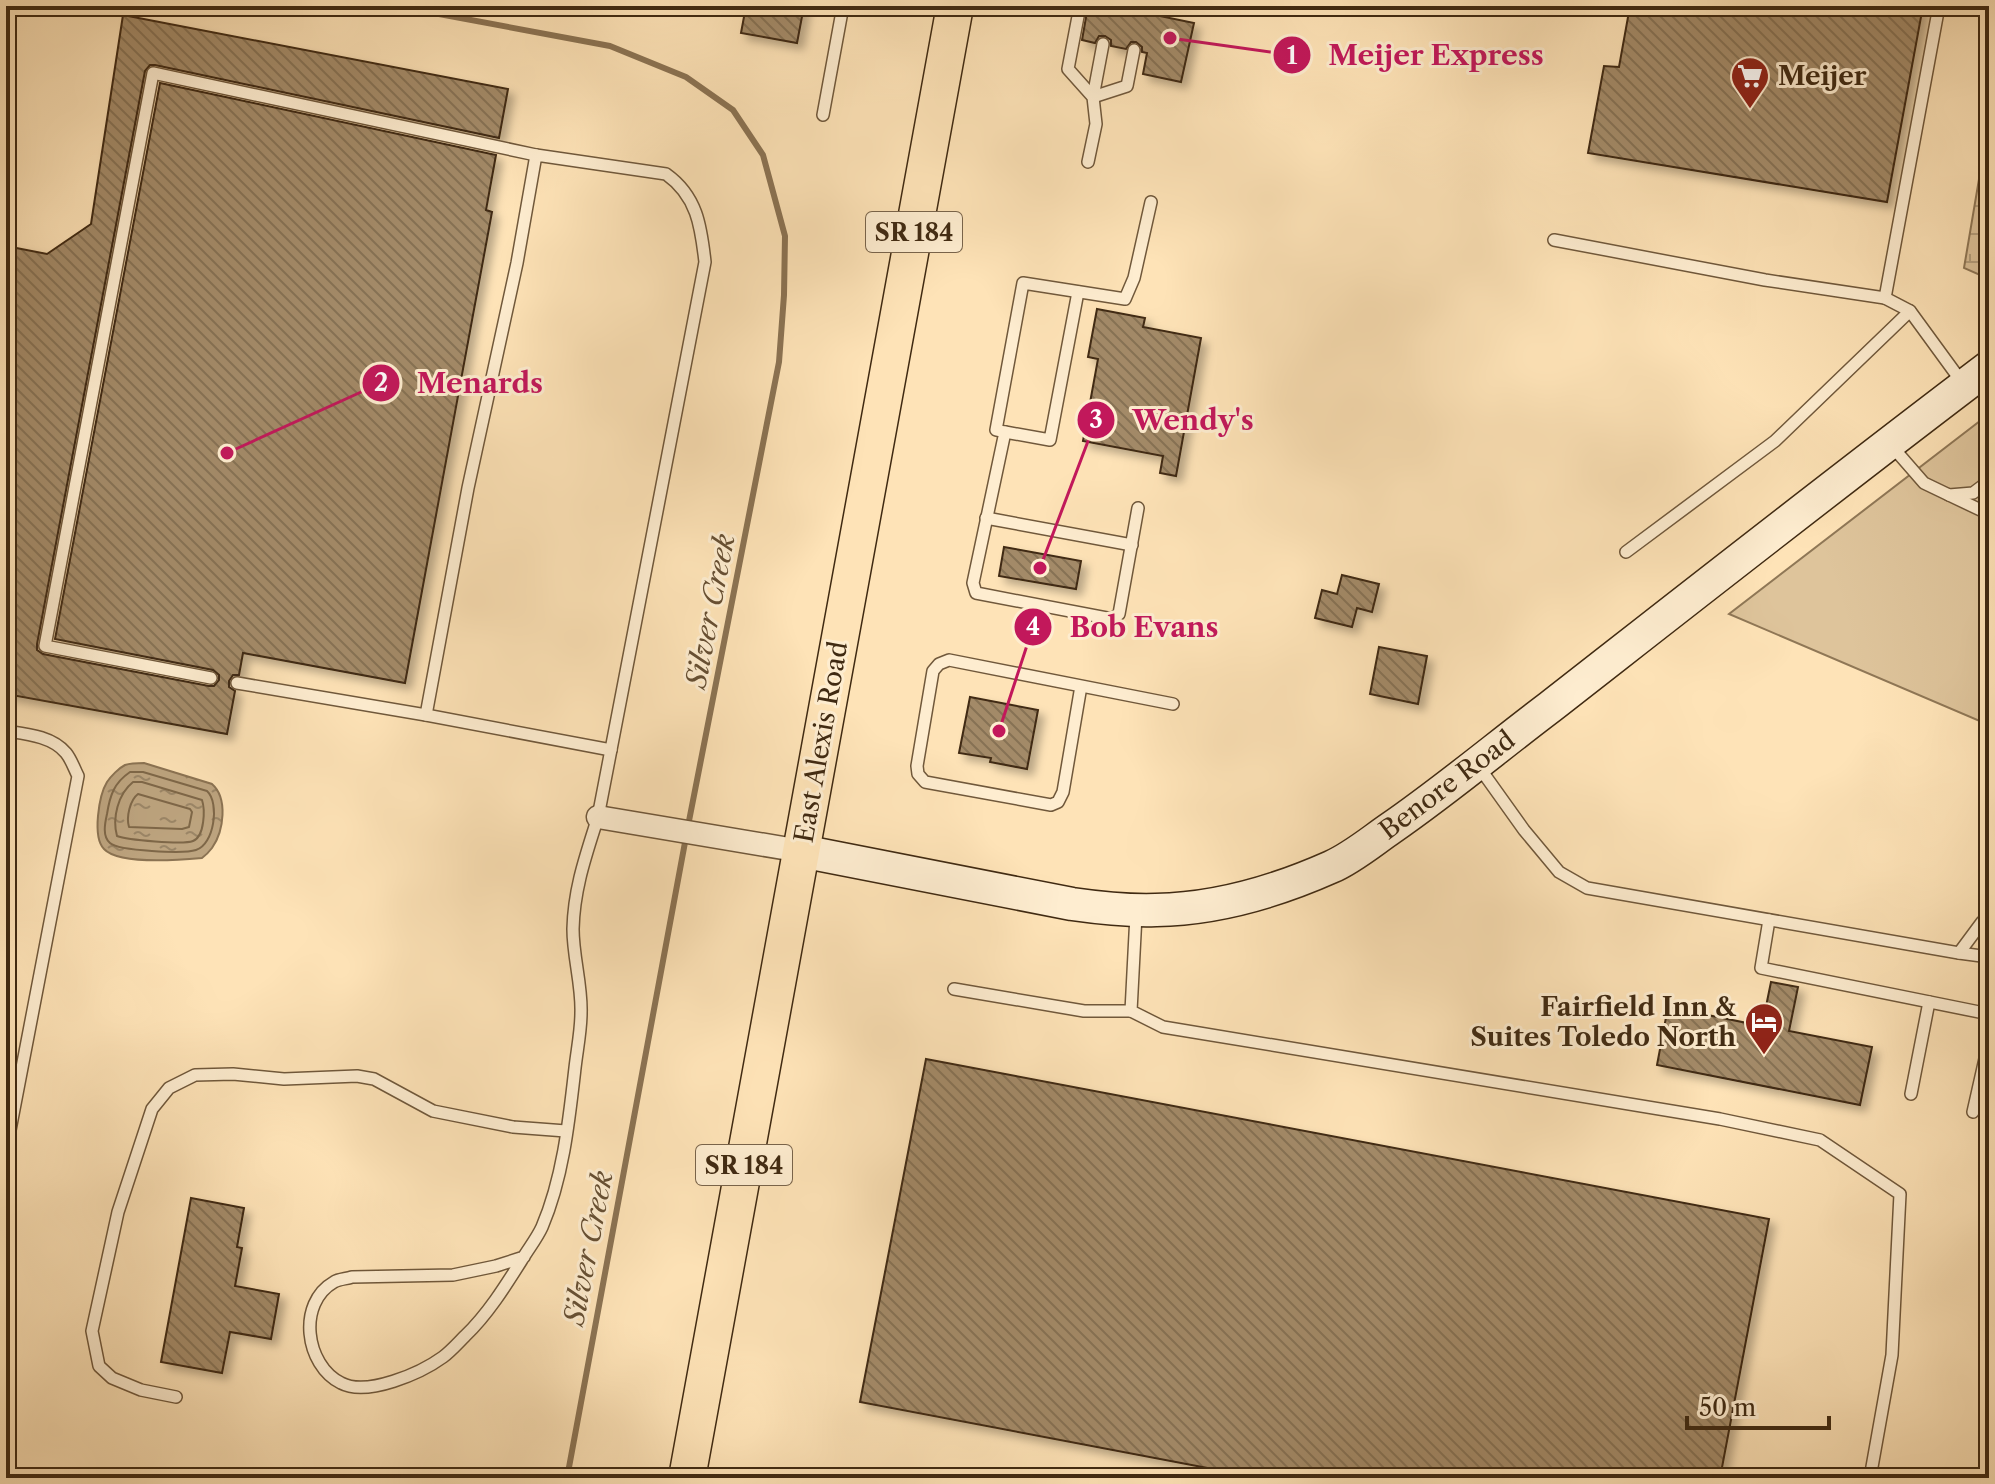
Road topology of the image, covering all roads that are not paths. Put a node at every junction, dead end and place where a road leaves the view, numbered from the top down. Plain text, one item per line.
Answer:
1 (843, 6) edge
2 (955, 6) edge
3 (1080, 6) edge
4 (1939, 6) edge
5 (1103, 44) dead end
6 (1134, 50) dead end
7 (1093, 97) junction
8 (823, 115) dead end
9 (536, 155) junction
10 (1088, 162) dead end
11 (1151, 202) dead end
12 (1554, 240) dead end
13 (1078, 292) junction
14 (1885, 298) junction
15 (1910, 311) junction
16 (1977, 376) edge
17 (1005, 432) junction
18 (1889, 442) junction
19 (1989, 481) edge
20 (1949, 495) junction
21 (1138, 508) dead end
22 (1989, 514) edge
23 (986, 518) junction
24 (1132, 545) junction
25 (1626, 552) dead end
26 (211, 678) dead end
27 (237, 683) dead end
28 (1081, 686) junction
29 (1173, 704) dead end
30 (426, 715) junction
31 (6, 731) edge
32 (611, 750) junction
33 (1477, 764) junction
34 (598, 817) junction
35 (801, 851) junction
36 (1136, 910) junction
37 (1989, 917) edge
38 (1769, 920) junction
39 (1959, 953) junction
40 (1989, 957) edge
41 (954, 989) dead end
42 (1929, 1002) junction
43 (1131, 1011) junction
44 (1989, 1014) edge
45 (1989, 1041) edge
46 (1911, 1094) dead end
47 (1973, 1112) dead end
48 (566, 1131) junction
49 (6, 1151) edge
50 (524, 1257) junction
51 (176, 1397) dead end
52 (687, 1478) edge
53 (1870, 1478) edge

1 - 8 lane
2 - 35 main road, East Alexis Road / SR 184
3 - 7 lane
4 - 14 lane
5 - 7 lane
6 - 7 lane
7 - 10 lane
9 - 26 lane
9 - 30 lane
9 - 32 lane
11 - 13 lane
12 - 14 lane
13 - 17 lane
13 - 17 lane
14 - 15 lane
15 - 16 lane
15 - 25 lane
16 - 18 main road, Benore Road
17 - 23 lane
18 - 20 lane
18 - 33 main road, Benore Road
19 - 20 lane
20 - 22 lane
21 - 24 lane
23 - 24 lane
23 - 24 lane
27 - 30 lane
28 - 28 lane
28 - 29 lane
30 - 32 lane
31 - 49 lane
32 - 34 lane
33 - 36 main road, Benore Road
33 - 38 lane
34 - 35 street
34 - 48 lane
35 - 36 main road, Benore Road
35 - 52 main road, East Alexis Road / SR 184
36 - 43 lane
37 - 39 lane
38 - 39 lane
38 - 42 lane
39 - 40 lane
41 - 43 lane
42 - 44 lane
42 - 46 lane
43 - 53 lane
45 - 47 lane
48 - 50 lane
48 - 51 lane
50 - 50 lane

